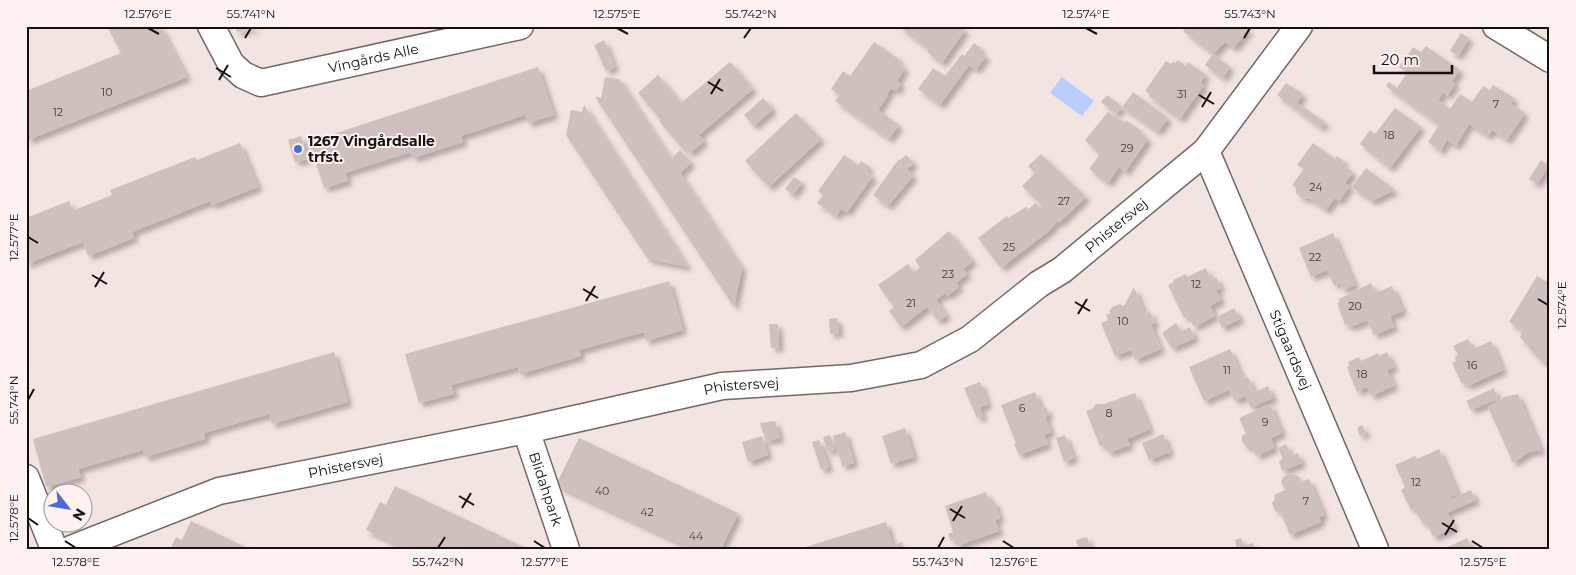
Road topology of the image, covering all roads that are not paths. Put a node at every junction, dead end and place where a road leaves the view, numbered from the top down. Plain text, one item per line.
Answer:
1 (211, 26) edge
2 (520, 26) edge
3 (1299, 26) edge
4 (1496, 26) edge
5 (1550, 59) edge
6 (1206, 151) junction
7 (526, 430) junction
8 (26, 478) edge
9 (120, 540) edge
10 (54, 549) edge
11 (71, 549) edge
12 (566, 549) edge
13 (1374, 549) edge

1 - 2 street, Vingårds Alle
3 - 6 street, Phistersvej
4 - 5 street
6 - 7 street, Phistersvej
6 - 13 street, Stigaardsvej
7 - 9 street, Phistersvej
7 - 12 street, Blidahpark
8 - 10 street
9 - 11 street, Phistersvej

